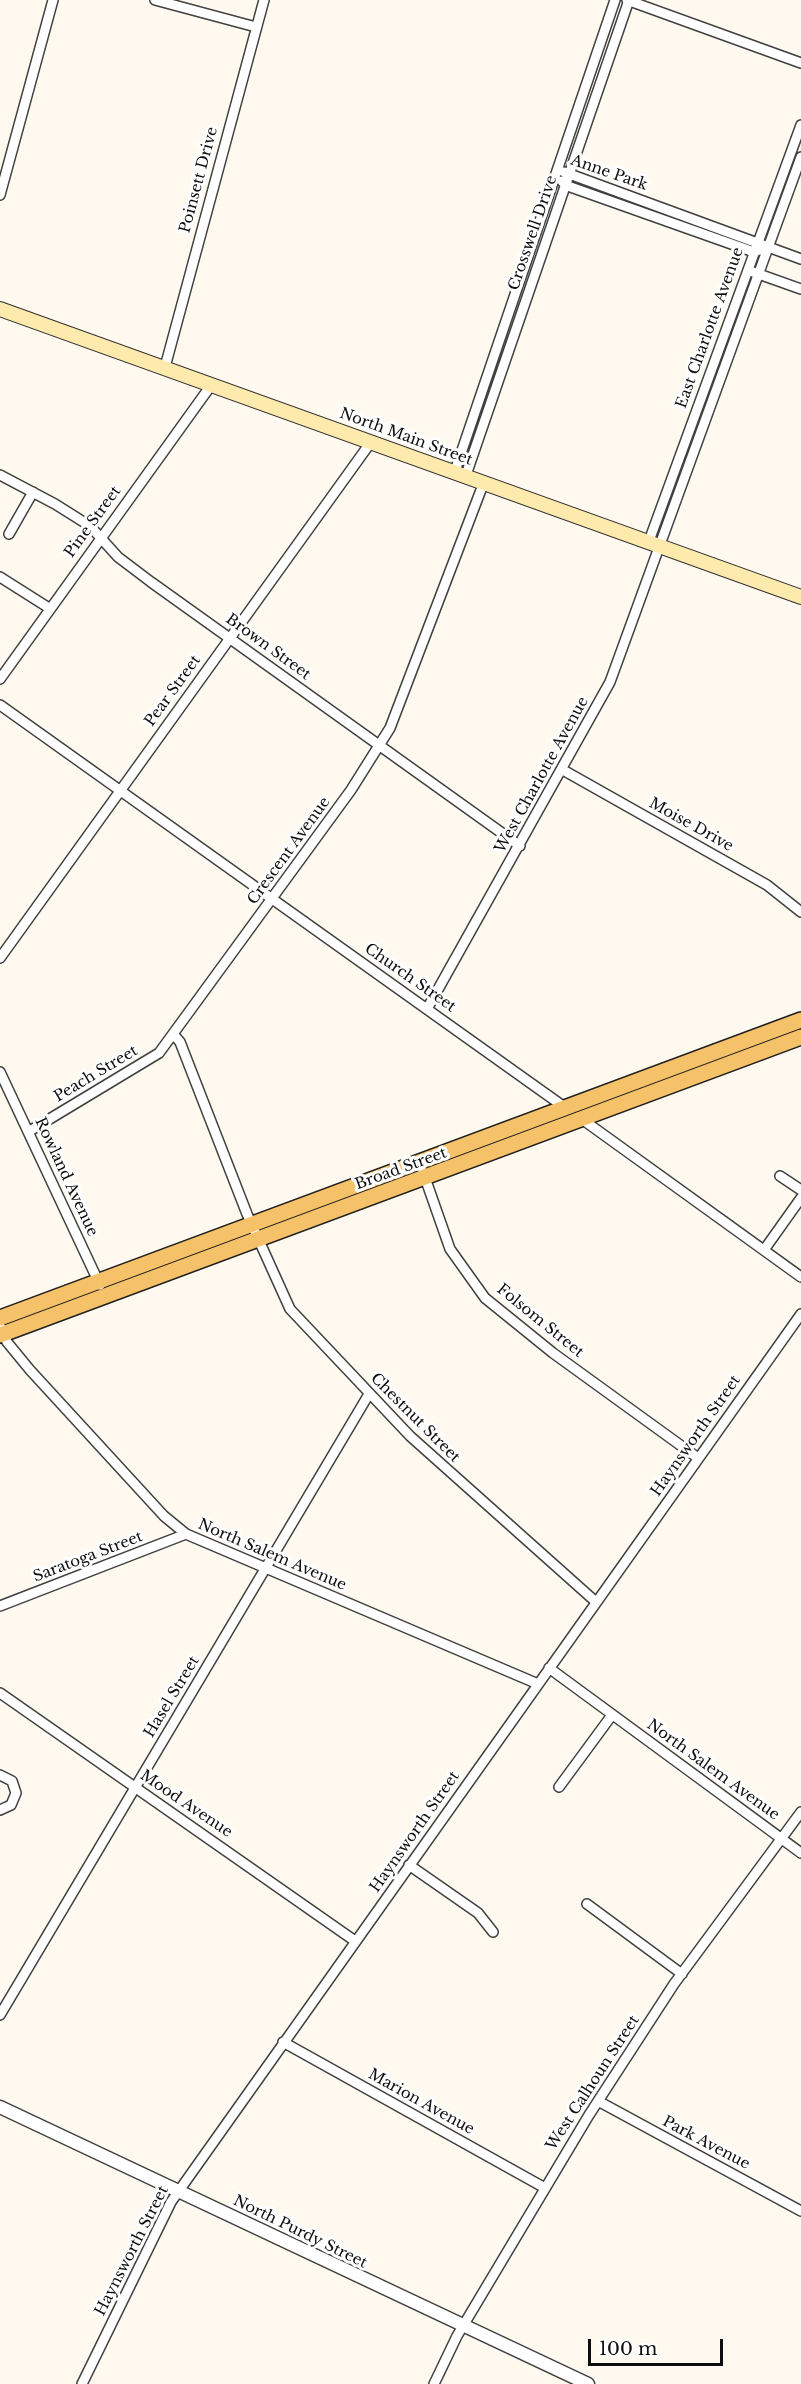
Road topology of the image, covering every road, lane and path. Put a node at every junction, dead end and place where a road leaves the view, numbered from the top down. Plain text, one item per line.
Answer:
1 (53, 0) edge
2 (155, 0) edge
3 (264, 0) edge
4 (615, 0) edge
5 (628, 0) edge
6 (256, 27) junction
7 (801, 63) edge
8 (801, 125) edge
9 (801, 157) edge
10 (556, 172) junction
11 (569, 173) junction
12 (565, 185) junction
13 (0, 195) edge
14 (758, 242) junction
15 (767, 247) junction
16 (754, 252) junction
17 (801, 259) edge
18 (747, 269) junction
19 (758, 274) junction
20 (801, 290) edge
21 (0, 309) edge
22 (165, 367) junction
23 (212, 384) junction
24 (371, 442) junction
25 (461, 473) junction
26 (0, 475) edge
27 (484, 482) junction
28 (33, 492) junction
29 (9, 534) dead end
30 (100, 537) junction
31 (655, 543) junction
32 (0, 577) edge
33 (801, 597) edge
34 (49, 608) junction
35 (230, 638) junction
36 (0, 679) edge
37 (0, 705) edge
38 (380, 746) junction
39 (563, 770) junction
40 (121, 790) junction
41 (520, 846) junction
42 (273, 899) junction
43 (801, 912) edge
44 (0, 958) edge
45 (427, 1009) junction
46 (801, 1020) edge
47 (174, 1035) junction
48 (801, 1037) edge
49 (0, 1072) edge
50 (566, 1108) junction
51 (581, 1119) junction
52 (28, 1132) junction
53 (422, 1170) junction
54 (780, 1176) dead end
55 (801, 1190) edge
56 (801, 1198) edge
57 (797, 1210) edge
58 (254, 1232) junction
59 (764, 1250) junction
60 (801, 1277) edge
61 (102, 1288) junction
62 (801, 1314) edge
63 (1, 1328) edge
64 (369, 1394) junction
65 (698, 1458) junction
66 (186, 1534) junction
67 (265, 1569) junction
68 (596, 1602) junction
69 (0, 1606) edge
70 (549, 1668) junction
71 (538, 1684) junction
72 (0, 1693) edge
73 (612, 1715) junction
74 (0, 1776) edge
75 (135, 1787) junction
76 (559, 1787) dead end
77 (0, 1810) edge
78 (801, 1812) edge
79 (782, 1839) junction
80 (801, 1853) edge
81 (409, 1865) junction
82 (587, 1904) dead end
83 (493, 1932) dead end
84 (355, 1941) junction
85 (682, 1974) junction
86 (0, 2015) edge
87 (283, 2042) junction
88 (598, 2101) junction
89 (0, 2107) edge
90 (545, 2188) junction
91 (179, 2191) junction
92 (801, 2211) edge
93 (463, 2326) junction
94 (82, 2384) edge
95 (434, 2384) edge
96 (588, 2384) edge

1 - 13 street
2 - 6 street
3 - 6 street, Poinsett Drive
4 - 10 street, Crosswell Drive
5 - 7 street
5 - 11 street, Crosswell Drive
6 - 22 street, Poinsett Drive
8 - 14 street, East Charlotte Avenue
9 - 15 street, East Charlotte Avenue
10 - 11 street, Anne Park
10 - 12 street, Anne Park
10 - 25 street, Crosswell Drive
11 - 12 street, Crosswell Drive
11 - 14 street, Anne Park
12 - 16 street, Anne Park
12 - 25 street, Crosswell Drive
14 - 15 street, Anne Park
14 - 16 street, East Charlotte Avenue
15 - 16 street
15 - 17 street, Anne Park
15 - 19 street, East Charlotte Avenue
16 - 18 street, East Charlotte Avenue
18 - 19 street
18 - 31 street, East Charlotte Avenue
19 - 20 street
19 - 31 street, East Charlotte Avenue
21 - 22 main road, North Main Street
22 - 23 main road, North Main Street
23 - 24 main road, North Main Street
23 - 30 street, Pine Street
24 - 25 main road, North Main Street
24 - 35 street, Pear Street
25 - 27 main road, North Main Street
26 - 28 street, Brown Street
27 - 31 main road, North Main Street
27 - 38 street, Crescent Avenue
28 - 29 street
28 - 30 street, Brown Street
30 - 34 street, Pine Street
30 - 35 street, Brown Street
31 - 33 main road, North Main Street
31 - 39 street, West Charlotte Avenue
32 - 34 street
34 - 36 street, Pine Street
35 - 38 street, Brown Street
35 - 40 street, Pear Street
37 - 40 street, Church Street
38 - 41 street, Brown Street
38 - 42 street, Crescent Avenue
39 - 41 street, West Charlotte Avenue
39 - 43 street, Moise Drive
40 - 42 street, Church Street
40 - 44 street, Pear Street
41 - 45 street, West Charlotte Avenue
42 - 45 street, Church Street
42 - 47 street, Crescent Avenue
45 - 50 street, Church Street
46 - 50 main road, Broad Street
47 - 52 street, Peach Street
47 - 58 street
48 - 51 main road, Broad Street
49 - 52 street, Rowland Avenue
50 - 51 street, Church Street
50 - 53 main road, Broad Street
51 - 53 main road, Broad Street
51 - 59 street, Church Street
52 - 61 street, Rowland Avenue
53 - 58 main road, Broad Street
53 - 65 street, Folsom Street
54 - 55 street
56 - 57 street
57 - 59 street
58 - 61 main road, Broad Street
58 - 64 street, Chestnut Street
59 - 60 street, Church Street
61 - 63 main road, Broad Street
62 - 65 street, Haynsworth Street
63 - 66 street, North Salem Avenue
64 - 67 street, Hasel Street
64 - 68 street, Chestnut Street
65 - 68 street, Haynsworth Street
66 - 67 street, North Salem Avenue
66 - 69 street, Saratoga Street
67 - 71 street, North Salem Avenue
67 - 75 street, Hasel Street
68 - 70 street, Haynsworth Street
70 - 71 street, Haynsworth Street
70 - 73 street, North Salem Avenue
71 - 81 street, Haynsworth Street
72 - 75 street, Mood Avenue
73 - 76 street
73 - 79 street, North Salem Avenue
74 - 77 street
75 - 84 street, Mood Avenue
75 - 86 street, Hasel Street
78 - 79 street, West Calhoun Street
79 - 80 street, North Salem Avenue
79 - 85 street, West Calhoun Street
81 - 83 street
81 - 84 street, Haynsworth Street
82 - 85 street
84 - 87 street, Haynsworth Street
85 - 88 street, West Calhoun Street
87 - 90 street, Marion Avenue
87 - 91 street, Haynsworth Street
88 - 90 street, West Calhoun Street
88 - 92 street, Park Avenue
89 - 91 street, North Purdy Street
90 - 93 street, West Calhoun Street
91 - 93 street, North Purdy Street
91 - 94 street, Haynsworth Street
93 - 95 street, West Calhoun Street
93 - 96 street, North Purdy Street

